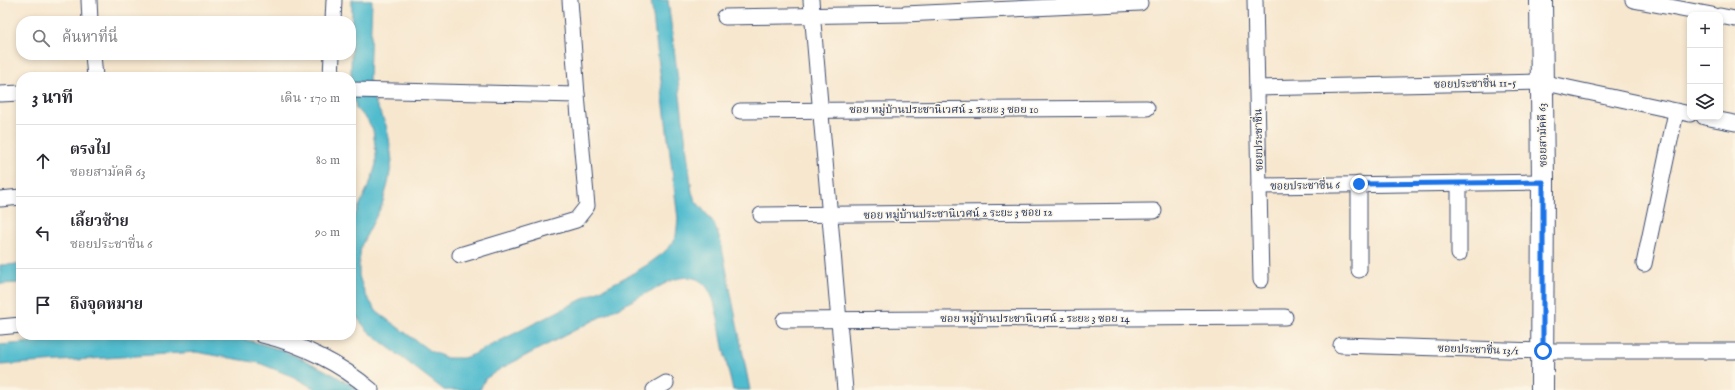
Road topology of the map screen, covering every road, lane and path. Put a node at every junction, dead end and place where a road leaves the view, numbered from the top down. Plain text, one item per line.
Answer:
1 (89, 0) edge
2 (334, 0) edge
3 (570, 0) edge
4 (811, 0) edge
5 (1255, 0) edge
6 (1541, 0) edge
7 (1633, 0) edge
8 (1140, 3) dead end
9 (903, 7) edge
10 (1696, 12) edge
11 (813, 15) junction
12 (90, 16) edge
13 (333, 16) edge
14 (724, 17) dead end
15 (1723, 17) edge
16 (1735, 19) edge
17 (93, 60) edge
18 (332, 60) edge
19 (95, 72) edge
20 (331, 72) edge
21 (1541, 82) junction
22 (1257, 88) junction
23 (356, 90) edge
24 (16, 92) edge
25 (0, 94) edge
26 (577, 95) junction
27 (1147, 108) dead end
28 (740, 110) dead end
29 (820, 110) junction
30 (1683, 113) edge
31 (1720, 120) edge
32 (1735, 123) edge
33 (1543, 182) junction
34 (1459, 183) junction
35 (1359, 184) junction
36 (1259, 186) junction
37 (16, 197) edge
38 (0, 199) edge
39 (1154, 211) dead end
40 (830, 214) junction
41 (761, 215) dead end
42 (1459, 254) dead end
43 (460, 255) dead end
44 (1644, 264) dead end
45 (1359, 270) dead end
46 (1261, 280) dead end
47 (1285, 317) dead end
48 (839, 319) junction
49 (784, 320) dead end
50 (16, 325) edge
51 (0, 326) edge
52 (277, 340) edge
53 (1341, 345) dead end
54 (1543, 351) junction
55 (1735, 351) edge
56 (371, 390) edge
57 (845, 390) edge
58 (1542, 390) edge

1 - 12 street
2 - 13 street
3 - 26 street
4 - 11 street
5 - 22 street, ซอยประชาชื่น
6 - 21 street, ซอยสามัคคี 63
7 - 10 street
8 - 9 street
9 - 11 street
11 - 14 street
11 - 29 street
15 - 16 street
17 - 19 street
18 - 20 street
21 - 22 street, ซอยประชาชื่น 11-5
21 - 30 street, ซอยประชาชื่น 11-5
21 - 33 street, ซอยสามัคคี 63
22 - 36 street, ซอยประชาชื่น
23 - 26 street
24 - 25 street
26 - 43 street
27 - 29 street, ซอย หมู่บ้านประชานิเวศน์ 2 ระยะ 3 ซอย 10
28 - 29 street, ซอย หมู่บ้านประชานิเวศน์ 2 ระยะ 3 ซอย 10
29 - 40 street
30 - 44 street
31 - 32 street
33 - 34 street, ซอยประชาชื่น 6
33 - 54 street, ซอยสามัคคี 63
34 - 35 street, ซอยประชาชื่น 6
34 - 42 street
35 - 36 street, ซอยประชาชื่น 6
35 - 45 street
36 - 46 street, ซอยประชาชื่น
37 - 38 street
39 - 40 street, ซอย หมู่บ้านประชานิเวศน์ 2 ระยะ 3 ซอย 12
40 - 41 street, ซอย หมู่บ้านประชานิเวศน์ 2 ระยะ 3 ซอย 12
40 - 48 street
47 - 48 street, ซอย หมู่บ้านประชานิเวศน์ 2 ระยะ 3 ซอย 14
48 - 49 street, ซอย หมู่บ้านประชานิเวศน์ 2 ระยะ 3 ซอย 14
48 - 57 street
50 - 51 street
52 - 56 street
53 - 54 street, ซอยประชาชื่น 13/1
54 - 55 street, ซอยประชาชื่น 13/1
54 - 58 street, ซอยสามัคคี 63

